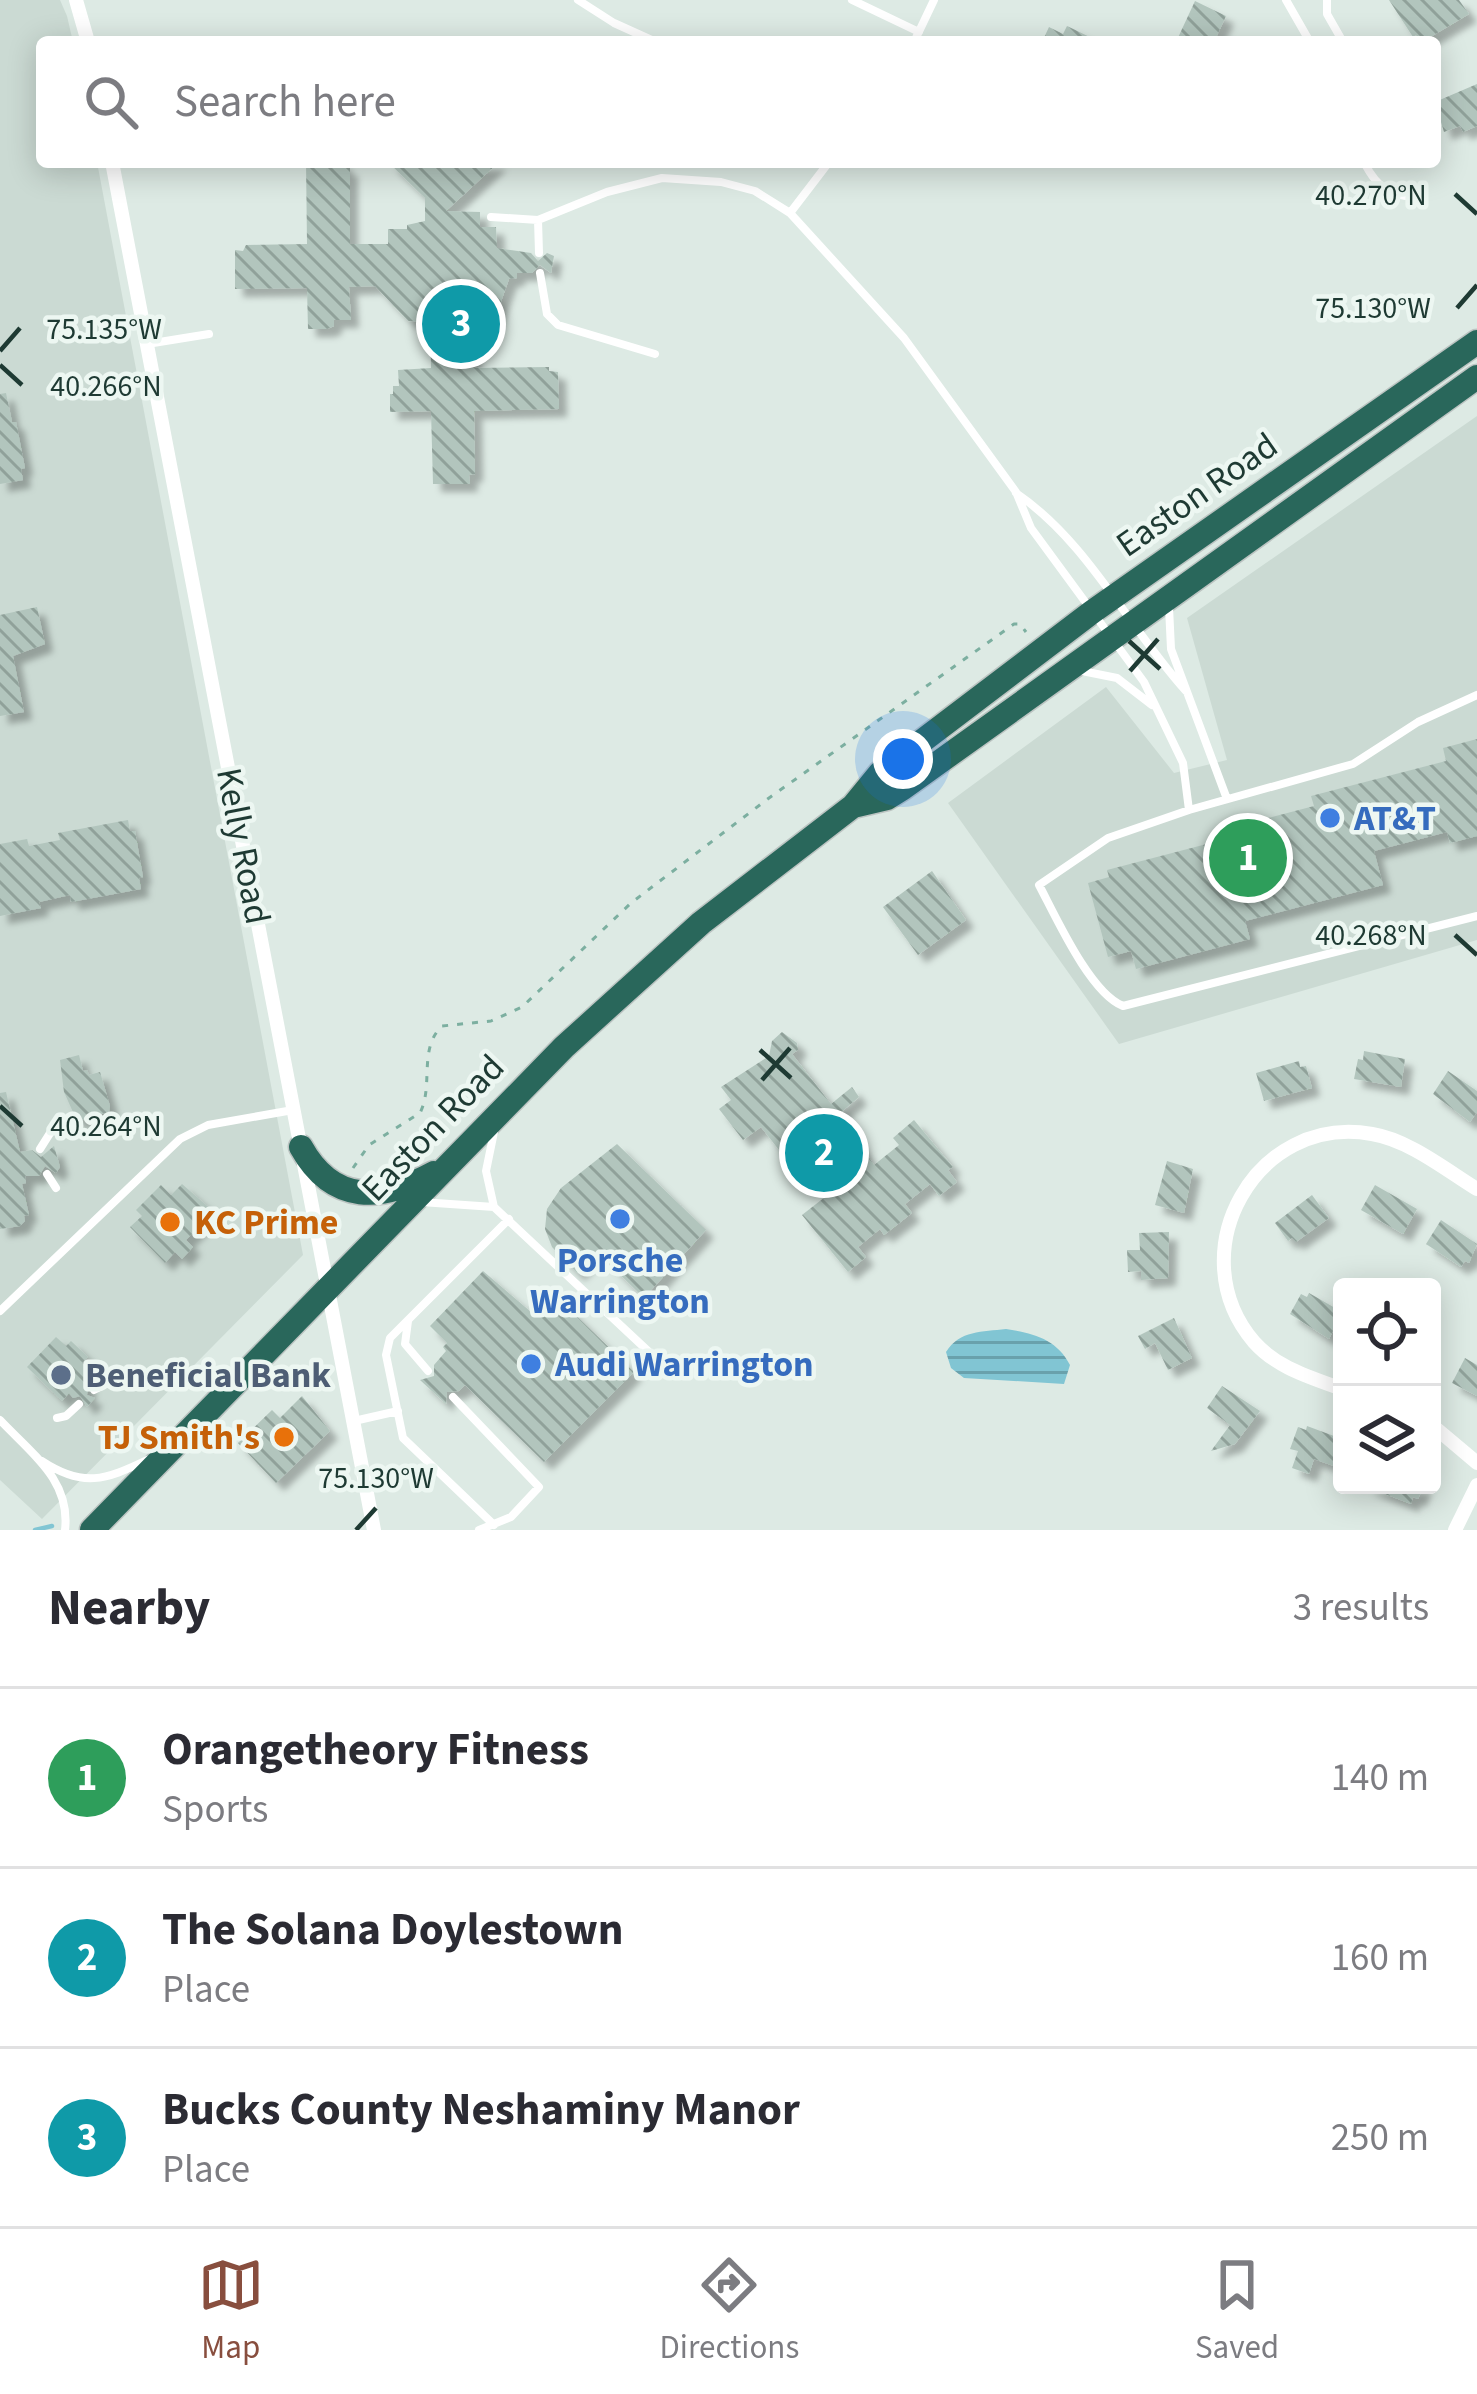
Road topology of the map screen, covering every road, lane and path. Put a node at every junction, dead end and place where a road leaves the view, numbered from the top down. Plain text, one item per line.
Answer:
1 (76, 0) edge
2 (578, 0) edge
3 (852, 0) edge
4 (934, 0) edge
5 (1286, 0) edge
6 (1327, 0) edge
7 (919, 32) junction
8 (86, 36) edge
9 (643, 36) edge
10 (917, 36) edge
11 (1307, 36) edge
12 (1340, 36) edge
13 (113, 168) edge
14 (824, 168) edge
15 (1367, 168) edge
16 (1424, 195) dead end
17 (790, 213) junction
18 (490, 217) dead end
19 (538, 220) junction
20 (539, 253) dead end
21 (540, 273) dead end
22 (208, 334) dead end
23 (1477, 342) edge
24 (147, 344) junction
25 (655, 354) dead end
26 (1477, 377) edge
27 (1016, 492) junction
28 (1168, 597) junction
29 (1102, 605) junction
30 (1121, 631) junction
31 (1026, 632) dead end
32 (1057, 676) junction
33 (1186, 691) junction
34 (1477, 695) edge
35 (1155, 707) junction
36 (1228, 799) junction
37 (853, 806) junction
38 (1189, 810) junction
39 (1477, 916) edge
40 (294, 1110) junction
41 (498, 1114) junction
42 (52, 1130) dead end
43 (302, 1148) junction
44 (40, 1149) dead end
45 (447, 1166) junction
46 (47, 1174) dead end
47 (346, 1180) dead end
48 (56, 1188) dead end
49 (1477, 1190) edge
50 (413, 1201) junction
51 (494, 1207) junction
52 (509, 1219) junction
53 (327, 1287) junction
54 (0, 1311) edge
55 (408, 1319) junction
56 (648, 1351) dead end
57 (428, 1371) dead end
58 (120, 1377) dead end
59 (1334, 1386) edge
60 (94, 1390) dead end
61 (453, 1397) dead end
62 (79, 1404) dead end
63 (398, 1411) junction
64 (57, 1418) dead end
65 (0, 1420) edge
66 (353, 1421) junction
67 (1441, 1433) edge
68 (170, 1449) junction
69 (42, 1462) junction
70 (1477, 1463) edge
71 (1477, 1485) edge
72 (494, 1525) junction
73 (65, 1530) edge
74 (92, 1530) edge
75 (374, 1530) edge
76 (479, 1530) edge
77 (1455, 1530) edge

1 - 8 street
2 - 9 lane
3 - 7 lane
4 - 7 lane
5 - 11 lane
6 - 12 lane
7 - 10 lane
13 - 24 street, Kelly Road
14 - 17 lane
15 - 16 lane
17 - 19 lane
17 - 27 lane
18 - 19 lane
19 - 20 lane
21 - 25 lane
22 - 24 lane
23 - 29 highway, Easton Road
24 - 40 street, Kelly Road
26 - 28 highway, Easton Road
27 - 29 lane
27 - 29 lane
28 - 30 highway, Easton Road
28 - 33 lane
29 - 30 lane
29 - 30 lane
29 - 37 highway, Easton Road
30 - 32 highway, Easton Road
30 - 33 lane
30 - 35 lane
31 - 47 path
32 - 35 lane
32 - 37 highway, Easton Road
33 - 36 lane
34 - 36 lane
35 - 38 lane
36 - 38 lane
37 - 41 highway, Easton Road
38 - 39 lane
40 - 43 street, Kelly Road
40 - 54 lane
41 - 45 highway, Easton Road
41 - 51 lane
42 - 44 lane
43 - 45 highway
43 - 53 street, Kelly Road
45 - 50 highway, Easton Road
46 - 48 lane
49 - 59 street
50 - 51 lane
50 - 53 highway, Easton Road
51 - 52 lane
52 - 55 lane
52 - 56 lane
53 - 66 street, Kelly Road
53 - 68 highway, Easton Road
55 - 57 lane
55 - 63 lane
58 - 60 lane
61 - 72 lane
62 - 64 lane
63 - 66 lane
63 - 72 lane
65 - 69 lane
66 - 75 street, Kelly Road
67 - 70 street
68 - 69 lane
68 - 74 highway, Easton Road
69 - 73 lane
71 - 77 street
72 - 76 lane

